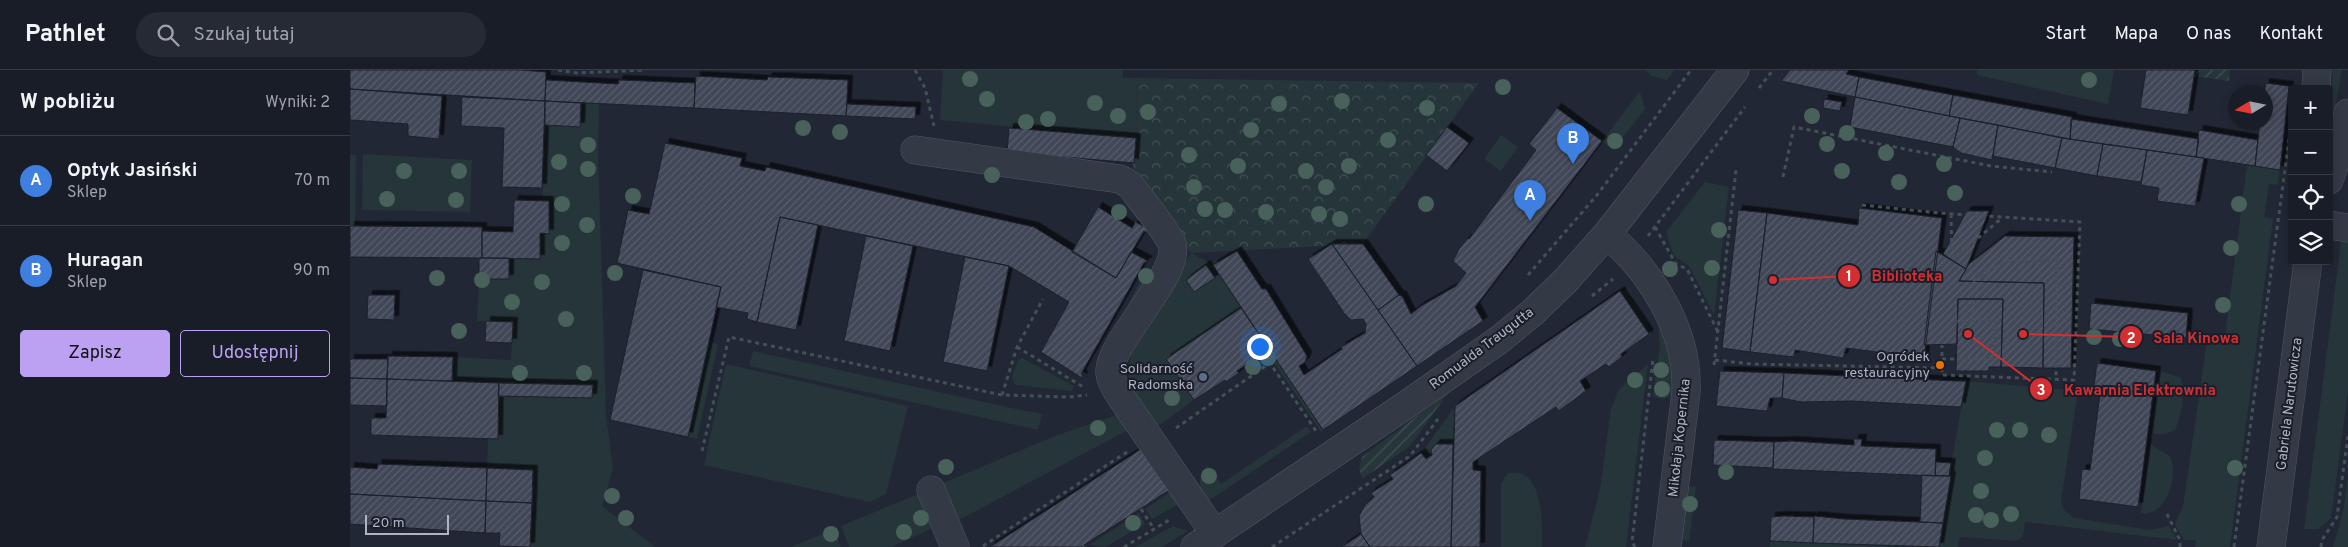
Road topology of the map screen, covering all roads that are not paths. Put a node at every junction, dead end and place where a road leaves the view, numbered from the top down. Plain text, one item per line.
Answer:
1 (1735, 70) edge
2 (2318, 70) edge
3 (2316, 85) edge
4 (2348, 113) edge
5 (927, 152) road end
6 (2331, 175) edge
7 (2333, 226) edge
8 (2348, 228) edge
9 (1607, 234) junction
10 (2307, 265) edge
11 (931, 490) dead end
12 (1205, 541) edge
13 (956, 547) edge
14 (1667, 547) edge
15 (2272, 547) edge

1 - 9 street, Romualda Traugutta
2 - 3 street
4 - 6 street
5 - 12 street
7 - 8 street
9 - 12 street, Romualda Traugutta
9 - 14 street, Mikołaja Kopernika
10 - 15 street, Gabriela Narutowicza
11 - 13 street

